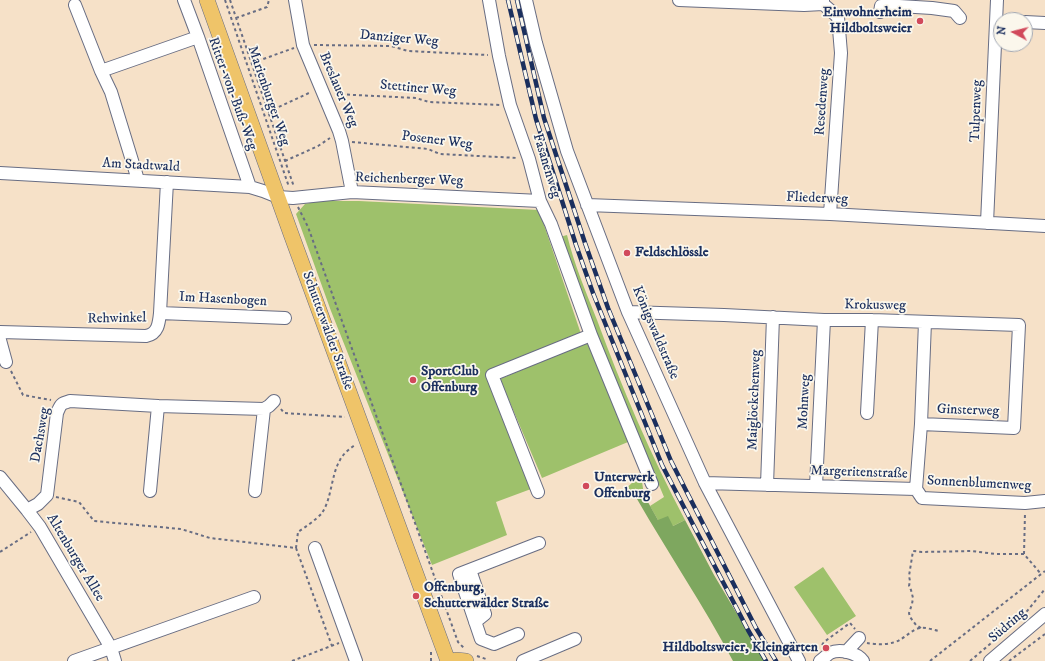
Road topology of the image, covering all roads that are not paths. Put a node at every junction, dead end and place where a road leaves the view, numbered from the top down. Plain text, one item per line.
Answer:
1 (184, 0) edge
2 (295, 0) edge
3 (489, 0) edge
4 (526, 0) edge
5 (679, 0) edge
6 (997, 0) edge
7 (211, 1) edge
8 (823, 2) edge
9 (75, 5) dead end
10 (880, 12) dead end
11 (998, 12) edge
12 (960, 18) dead end
13 (1033, 22) edge
14 (1045, 23) edge
15 (198, 38) junction
16 (996, 52) edge
17 (102, 71) junction
18 (0, 173) edge
19 (138, 180) junction
20 (167, 182) junction
21 (250, 187) junction
22 (352, 192) junction
23 (289, 198) junction
24 (540, 201) junction
25 (587, 205) junction
26 (830, 214) junction
27 (987, 223) junction
28 (1045, 226) edge
29 (628, 312) junction
30 (160, 313) junction
31 (773, 317) junction
32 (285, 318) dead end
33 (824, 320) junction
34 (872, 320) junction
35 (925, 322) junction
36 (0, 332) edge
37 (591, 335) junction
38 (0, 340) edge
39 (6, 362) road end
40 (274, 401) road end
41 (158, 406) junction
42 (264, 409) junction
43 (867, 413) dead end
44 (921, 424) junction
45 (1014, 428) joint
46 (0, 477) edge
47 (705, 483) junction
48 (652, 484) dead end
49 (768, 484) junction
50 (816, 486) junction
51 (916, 489) junction
52 (150, 491) dead end
53 (255, 491) dead end
54 (538, 492) dead end
55 (1045, 501) edge
56 (27, 510) junction
57 (539, 543) dead end
58 (315, 548) dead end
59 (254, 597) dead end
60 (1045, 614) edge
61 (518, 634) dead end
62 (859, 638) dead end
63 (575, 639) dead end
64 (111, 648) junction
65 (846, 652) junction
66 (74, 661) edge
67 (115, 661) edge
68 (356, 661) edge
69 (448, 661) edge
70 (453, 661) edge
71 (466, 661) edge
72 (523, 661) edge
73 (799, 661) edge
74 (820, 661) edge
75 (863, 661) edge
76 (990, 661) edge

1 - 15 street
2 - 22 street, Breslauer Weg
3 - 24 street, Fasanenweg
4 - 25 street, Königswaldstraße
5 - 8 street
6 - 11 street, Tulpenweg
7 - 23 main road, Schutterwälder Straße
8 - 26 street, Resedenweg
9 - 17 street
10 - 12 street
13 - 14 street
15 - 17 street, Ritter-von-Buß-Weg
15 - 21 street, Ritter-von-Buß-Weg
16 - 27 street, Tulpenweg
17 - 19 street
18 - 19 street, Am Stadtwald
19 - 20 street, Am Stadtwald
20 - 21 street, Am Stadtwald
20 - 30 street, Rehwinkel
21 - 23 street, Am Stadtwald
22 - 23 street, Reichenberger Weg
22 - 24 street, Reichenberger Weg
23 - 69 main road, Schutterwälder Straße
24 - 37 street, Fasanenweg
25 - 26 street, Fliederweg
25 - 29 street, Königswaldstraße
26 - 27 street, Fliederweg
27 - 28 street, Fliederweg
29 - 31 street, Krokusweg
29 - 47 street, Königswaldstraße
30 - 32 street, Im Hasenbogen
30 - 36 street, Rehwinkel
31 - 33 street, Krokusweg
31 - 49 street, Maiglöckchenweg
33 - 34 street, Krokusweg
33 - 50 street, Mohnweg
34 - 35 street, Krokusweg
34 - 43 street
35 - 44 street, Margeritenstraße
35 - 45 street, Krokusweg
37 - 48 street, Fasanenweg
37 - 54 street
38 - 39 street
40 - 42 street
41 - 42 street, Dachsweg
41 - 52 street
41 - 56 street, Dachsweg
42 - 53 street
44 - 45 street, Ginsterweg
44 - 51 street, Margeritenstraße
46 - 56 street, Altenburger Allee
47 - 49 street, Margeritenstraße
47 - 73 street, Königswaldstraße
49 - 50 street, Margeritenstraße
50 - 51 street, Margeritenstraße
51 - 55 street, Sonnenblumenweg
56 - 64 street, Altenburger Allee
57 - 61 street
58 - 68 street
59 - 64 street
60 - 76 street, Südring
62 - 65 street
63 - 72 street
64 - 66 street
64 - 67 street, Altenburger Allee
65 - 74 street
65 - 75 street
70 - 71 main road

